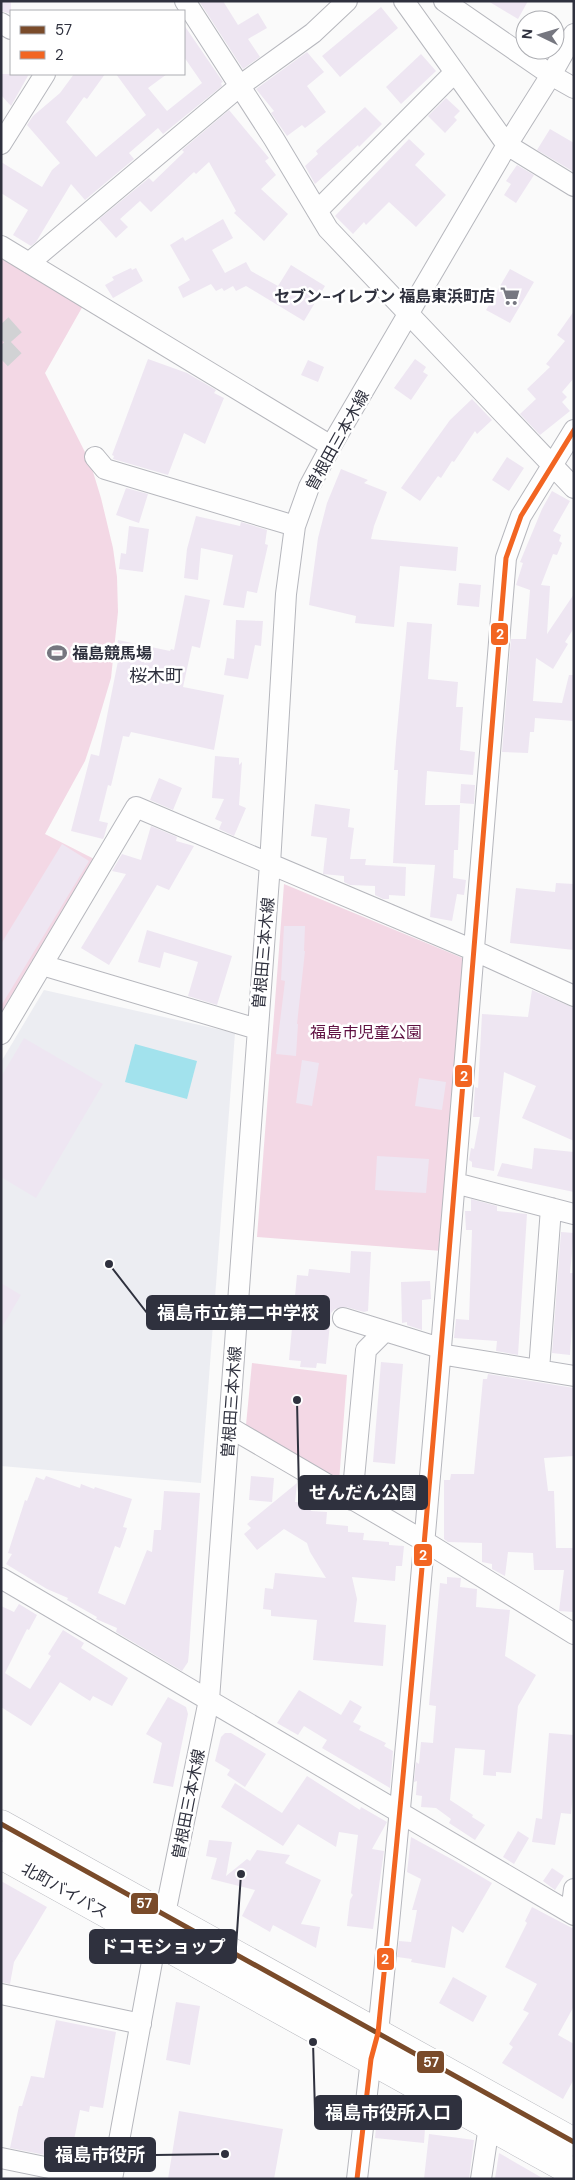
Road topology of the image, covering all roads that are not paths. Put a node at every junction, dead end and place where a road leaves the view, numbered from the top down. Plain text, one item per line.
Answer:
1 (185, 1) edge
2 (347, 1) edge
3 (404, 1) edge
4 (444, 1) edge
5 (574, 34) edge
6 (454, 74) junction
7 (44, 75) edge
8 (551, 75) junction
9 (241, 85) junction
10 (574, 88) edge
11 (1, 144) edge
12 (507, 145) junction
13 (574, 186) edge
14 (317, 211) junction
15 (1, 246) edge
16 (29, 263) junction
17 (409, 316) junction
18 (574, 430) edge
19 (332, 446) junction
20 (95, 457) dead end
21 (552, 465) junction
22 (574, 488) edge
23 (295, 526) junction
24 (270, 864) junction
25 (473, 950) junction
26 (42, 965) junction
27 (574, 996) edge
28 (256, 1029) junction
29 (1, 1034) edge
30 (455, 1183) junction
31 (551, 1208) junction
32 (574, 1214) edge
33 (343, 1318) dead end
34 (385, 1331) junction
35 (440, 1351) junction
36 (539, 1370) junction
37 (574, 1376) edge
38 (229, 1427) junction
39 (352, 1500) junction
40 (424, 1541) junction
41 (1, 1578) edge
42 (574, 1634) edge
43 (209, 1700) junction
44 (401, 1813) junction
45 (1, 1824) edge
46 (1, 1855) edge
47 (574, 1889) edge
48 (166, 1914) junction
49 (572, 1914) edge
50 (156, 1940) junction
51 (1, 1994) edge
52 (141, 2024) junction
53 (378, 2033) junction
54 (371, 2059) junction
55 (489, 2126) junction
56 (574, 2142) edge
57 (1, 2158) edge
58 (574, 2173) edge
59 (104, 2179) edge
60 (112, 2179) edge
61 (356, 2179) edge
62 (481, 2179) edge

1 - 9 street
2 - 9 street
3 - 6 street
4 - 8 street
5 - 8 street, 曽根田三本木線
6 - 12 street
6 - 14 street
7 - 11 street
8 - 10 street
8 - 12 street, 曽根田三本木線
9 - 14 street
9 - 16 street
12 - 13 street
12 - 17 street, 曽根田三本木線
14 - 17 street
15 - 16 street
16 - 19 street
17 - 19 street, 曽根田三本木線
17 - 21 street
18 - 21 street
19 - 23 street, 曽根田三本木線
20 - 23 street
21 - 22 street
21 - 25 street
23 - 24 street, 曽根田三本木線
24 - 25 street
24 - 26 street
24 - 28 street, 曽根田三本木線
25 - 27 street
25 - 30 street
26 - 28 street
26 - 29 street
28 - 38 street, 曽根田三本木線
30 - 31 street
30 - 35 street
31 - 32 street
31 - 36 street
33 - 34 street
34 - 35 street
34 - 39 street
35 - 36 street
35 - 40 street
36 - 37 street
38 - 39 street
38 - 43 street, 曽根田三本木線
39 - 40 street
40 - 42 street
40 - 44 street
41 - 43 street
43 - 44 street
43 - 48 street, 曽根田三本木線
44 - 49 street
44 - 53 street
45 - 48 highway, 北町バイパス
46 - 50 highway, 北町バイパス
47 - 49 street
48 - 50 street, 曽根田三本木線
48 - 53 highway, 北町バイパス
50 - 52 street, 曽根田三本木線
50 - 54 highway, 北町バイパス
51 - 52 street
52 - 60 street, 曽根田三本木線
53 - 54 street
53 - 56 highway, 北町バイパス
54 - 55 highway, 北町バイパス
54 - 61 street
55 - 58 highway, 北町バイパス
55 - 62 street
57 - 59 street

